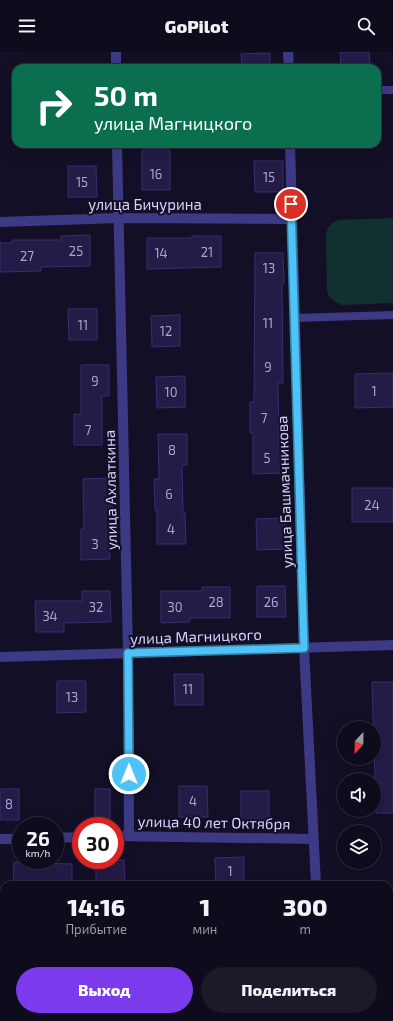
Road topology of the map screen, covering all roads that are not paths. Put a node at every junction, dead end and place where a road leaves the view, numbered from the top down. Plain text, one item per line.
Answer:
1 (116, 52) edge
2 (288, 52) edge
3 (116, 64) edge
4 (289, 64) edge
5 (381, 90) edge
6 (393, 90) edge
7 (118, 148) edge
8 (290, 148) edge
9 (119, 218) junction
10 (291, 219) junction
11 (0, 222) edge
12 (393, 316) edge
13 (294, 318) junction
14 (393, 645) edge
15 (304, 648) junction
16 (128, 653) junction
17 (0, 657) edge
18 (124, 835) edge
19 (129, 835) junction
20 (0, 839) edge
21 (12, 839) edge
22 (313, 839) junction
23 (316, 881) edge

1 - 3 street
2 - 4 street
5 - 6 lane
7 - 9 street, улица Ахлаткина
8 - 10 street, улица Башмачникова
9 - 10 street, улица Бичурина
9 - 11 street, улица Бичурина
9 - 16 street, улица Ахлаткина
10 - 13 street, улица Башмачникова
12 - 13 lane
13 - 15 street, улица Башмачникова
14 - 15 street, улица Магницкого
15 - 16 street, улица Магницкого
15 - 22 street, улица Башмачникова
16 - 17 street, улица Магницкого
16 - 19 street, улица Ахлаткина
18 - 19 street, улица 40 лет Октября
19 - 22 street, улица 40 лет Октября
20 - 21 street
22 - 23 street, улица Башмачникова

